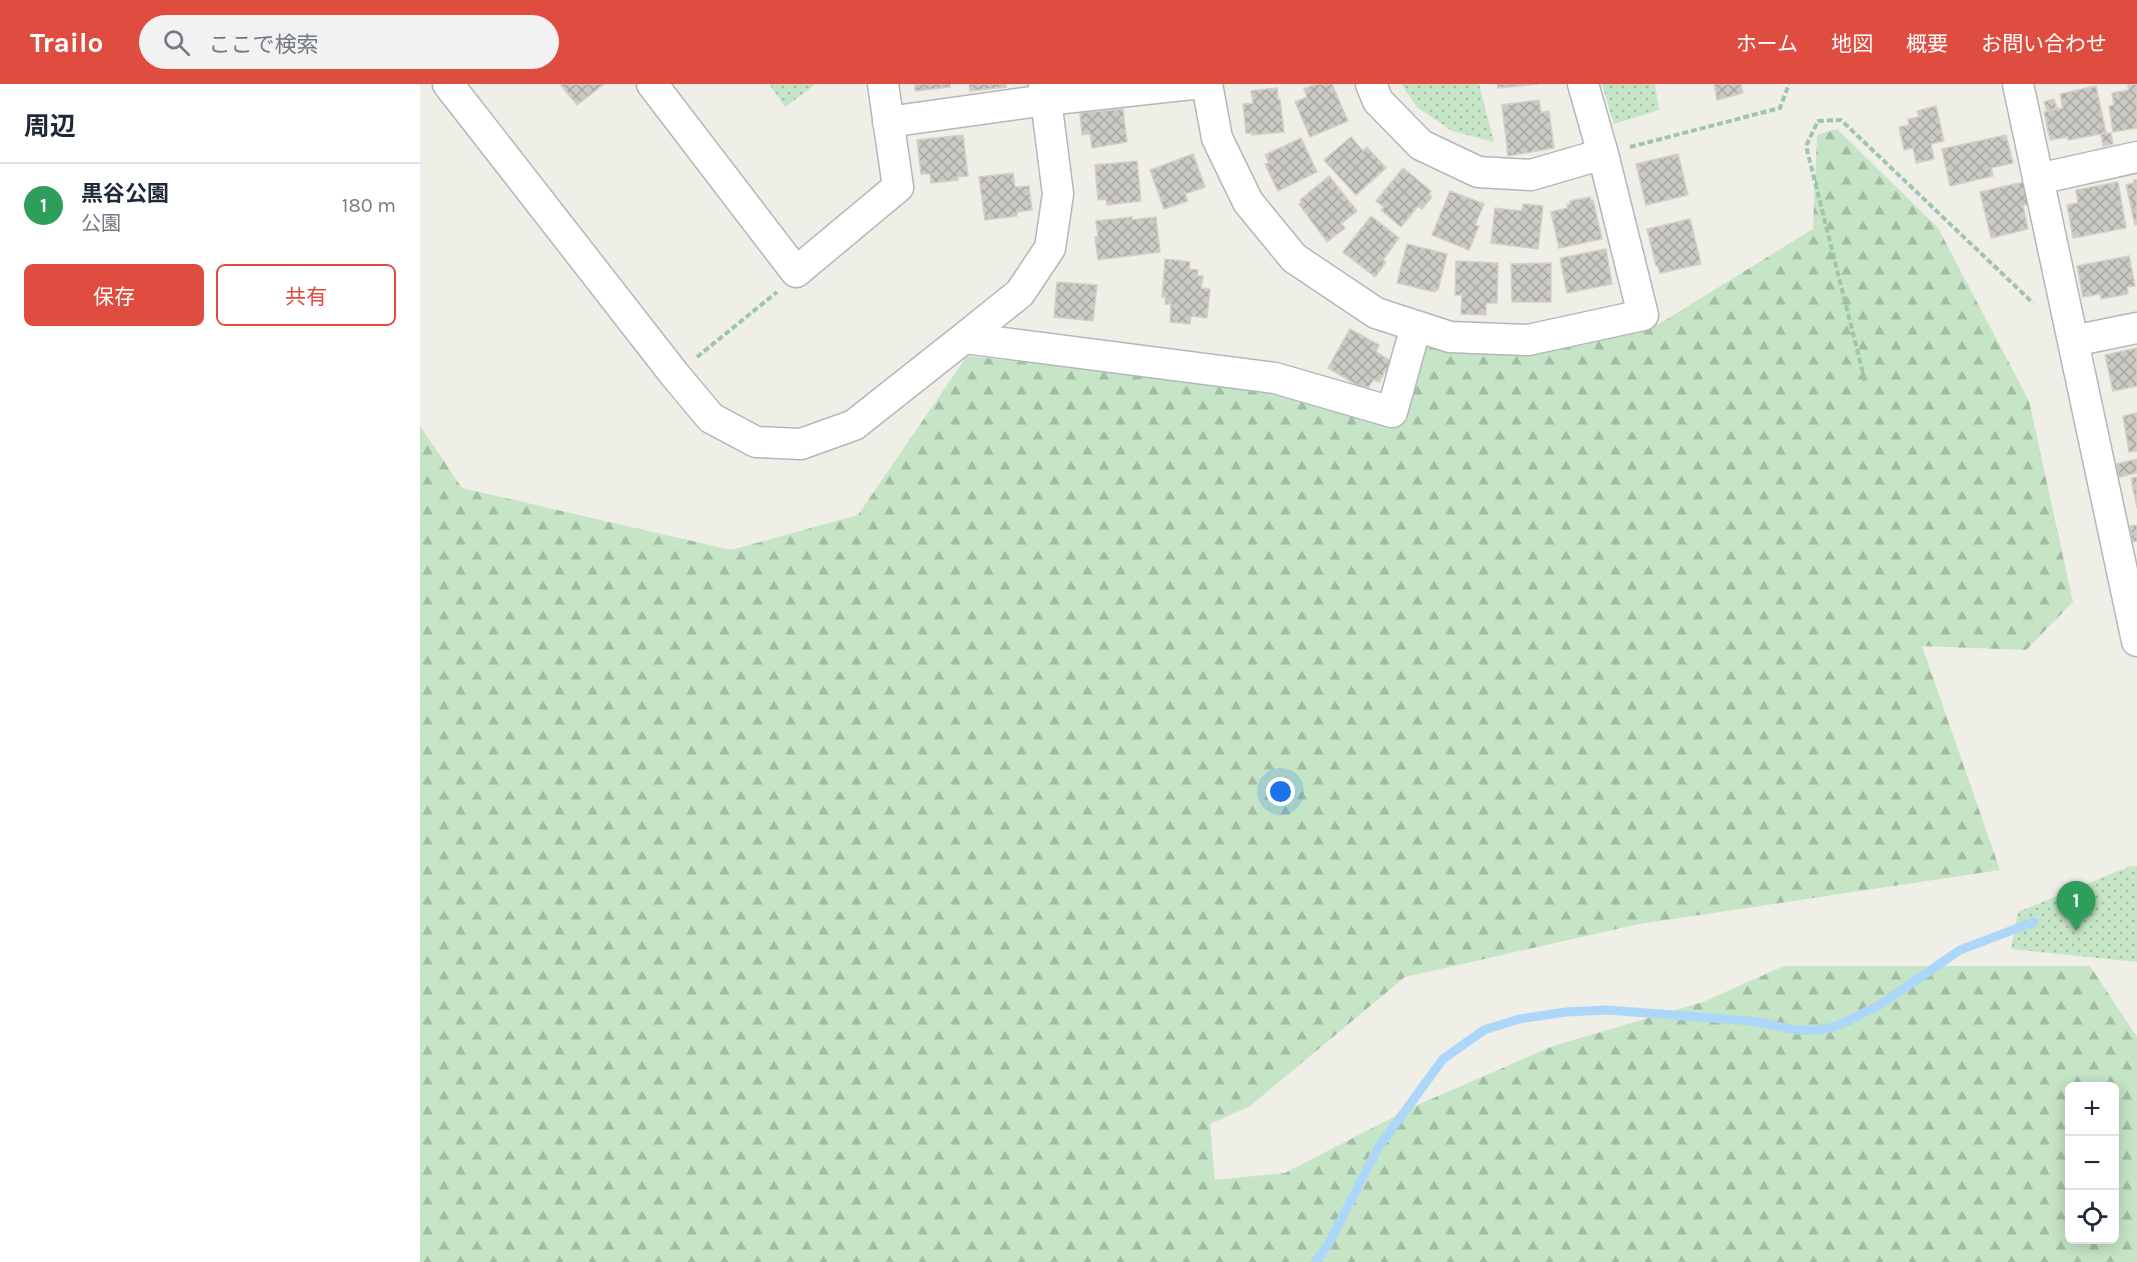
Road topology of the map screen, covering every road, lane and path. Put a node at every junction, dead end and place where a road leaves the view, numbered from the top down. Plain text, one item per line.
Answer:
1 (448, 84) edge
2 (652, 84) edge
3 (883, 84) edge
4 (1192, 84) edge
5 (1207, 84) edge
6 (1371, 84) edge
7 (1583, 84) edge
8 (1789, 84) edge
9 (2018, 84) edge
10 (1045, 92) edge
11 (888, 122) junction
12 (1603, 154) junction
13 (2137, 157) edge
14 (2038, 178) junction
15 (796, 272) junction
16 (2038, 308) dead end
17 (1416, 326) junction
18 (2137, 328) edge
19 (964, 338) junction
20 (2073, 341) junction
21 (675, 375) junction
22 (1865, 381) dead end
23 (2137, 641) edge

1 - 21 street
2 - 15 street
3 - 11 street
4 - 10 street
5 - 17 street
6 - 12 street
7 - 12 street
8 - 12 path
9 - 14 street
10 - 11 street
10 - 19 street
11 - 15 street
12 - 17 street
13 - 14 street
14 - 20 street
15 - 21 path
16 - 22 path
17 - 19 street
18 - 20 street
19 - 21 street
20 - 23 street

